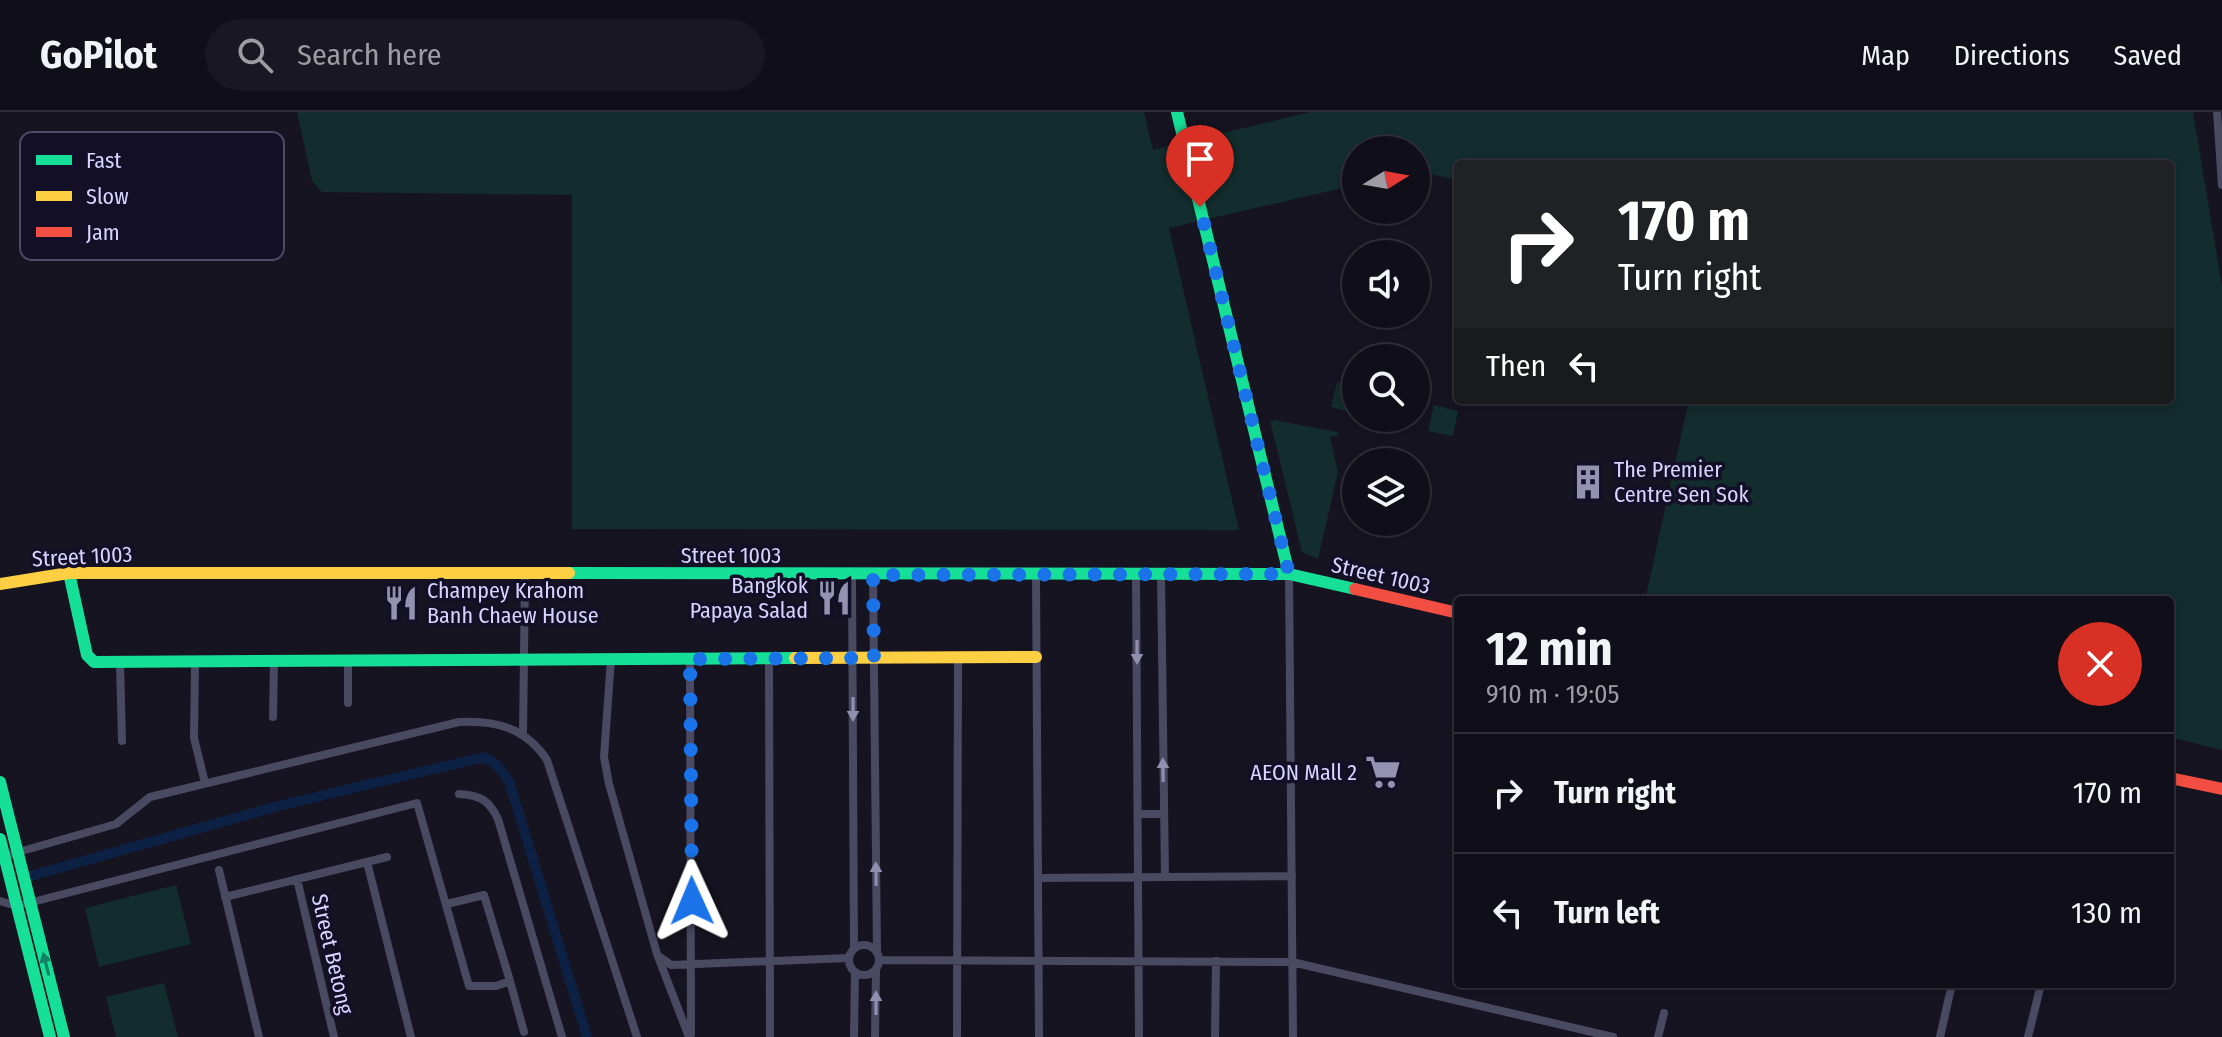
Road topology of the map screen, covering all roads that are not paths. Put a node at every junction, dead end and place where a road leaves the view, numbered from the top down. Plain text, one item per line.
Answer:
1 (1177, 112) edge
2 (2217, 112) edge
3 (2222, 185) edge
4 (69, 573) junction
5 (1136, 574) junction
6 (1161, 574) junction
7 (1289, 574) junction
8 (852, 575) junction
9 (873, 575) junction
10 (1036, 575) junction
11 (525, 576) junction
12 (0, 584) edge
13 (1454, 612) edge
14 (1036, 657) junction
15 (769, 658) junction
16 (852, 658) junction
17 (874, 658) junction
18 (958, 658) junction
19 (348, 659) junction
20 (525, 659) junction
21 (611, 659) junction
22 (690, 659) junction
23 (274, 660) junction
24 (195, 662) junction
25 (120, 663) junction
26 (348, 703) dead end
27 (273, 717) dead end
28 (523, 734) junction
29 (122, 741) dead end
30 (2174, 779) edge
31 (0, 782) edge
32 (205, 783) junction
33 (2222, 789) edge
34 (459, 794) dead end
35 (1138, 814) junction
36 (1164, 814) junction
37 (0, 839) edge
38 (9, 856) edge
39 (387, 857) dead end
40 (367, 862) junction
41 (219, 870) dead end
42 (1138, 876) junction
43 (1165, 876) junction
44 (1292, 876) junction
45 (1038, 878) junction
46 (297, 879) junction
47 (225, 897) junction
48 (29, 898) junction
49 (0, 901) edge
50 (16, 901) junction
51 (447, 904) junction
52 (854, 947) junction
53 (657, 954) junction
54 (848, 958) junction
55 (877, 960) junction
56 (956, 960) junction
57 (1038, 960) junction
58 (770, 961) junction
59 (1139, 961) junction
60 (1216, 961) junction
61 (693, 962) junction
62 (1292, 962) junction
63 (855, 972) junction
64 (510, 981) junction
65 (1951, 988) edge
66 (2040, 988) edge
67 (1664, 1013) dead end
68 (524, 1032) dead end
69 (50, 1037) edge
70 (64, 1037) edge
71 (259, 1037) edge
72 (334, 1037) edge
73 (411, 1037) edge
74 (562, 1037) edge
75 (637, 1037) edge
76 (690, 1037) edge
77 (770, 1037) edge
78 (854, 1037) edge
79 (875, 1037) edge
80 (957, 1037) edge
81 (1039, 1037) edge
82 (1139, 1037) edge
83 (1215, 1037) edge
84 (1293, 1037) edge
85 (1613, 1037) edge
86 (1658, 1037) edge
87 (1940, 1037) edge
88 (2028, 1037) edge

1 - 7 main road
2 - 3 street
4 - 11 main road, Street 1003
4 - 12 main road, Street 1003
4 - 25 main road
5 - 6 main road, Street 1003
5 - 10 main road, Street 1003
5 -> 35 street
6 - 7 main road, Street 1003
36 -> 6 street
7 - 13 main road, Street 1003
7 - 44 street
8 - 9 main road, Street 1003
8 - 11 main road, Street 1003
8 - 16 street
9 - 10 main road, Street 1003
9 - 17 street
10 - 14 street
11 - 20 street
14 - 18 main road
14 - 45 street
15 - 16 main road
15 - 22 main road
15 - 58 street
16 - 17 main road
16 -> 52 street
17 - 18 main road
55 -> 17 street
18 - 56 street
19 - 20 main road
19 - 23 main road
19 - 26 street
20 - 21 main road
20 - 28 street
21 - 22 main road
21 - 53 street
22 - 61 street
23 - 24 main road
23 - 27 street
24 - 25 main road
24 - 32 street
25 - 29 street
28 - 32 street
28 - 75 street
30 - 33 main road
31 - 38 main road
32 - 38 street
34 - 74 street
35 - 36 street
35 - 42 street
36 - 43 street
37 - 38 main road
38 - 48 main road
38 - 50 main road
39 - 40 street
40 - 46 street
40 - 73 street
41 - 47 street
42 - 43 street
42 - 45 street
42 - 59 street
43 - 44 street
44 - 62 street
45 - 57 street
46 - 47 street
46 - 72 street, Street Betong
47 - 71 street
48 - 50 street
48 - 51 street
70 -> 48 main road
49 - 50 street
50 - 69 main road
51 - 64 street
51 - 64 street
52 - 54 street
52 - 55 street
53 - 61 street
53 - 76 street
54 - 58 street
54 - 63 street
55 - 56 street
55 - 63 street
79 -> 55 street
56 - 57 street
56 - 80 street
57 - 59 street
57 - 81 street
58 - 61 street
58 - 77 street
59 - 60 street
59 - 82 street
60 - 62 street
60 - 83 street
61 - 76 street
62 - 84 street
62 - 85 street
63 - 78 street
64 - 68 street
65 - 87 street
66 - 88 street
67 - 86 street

